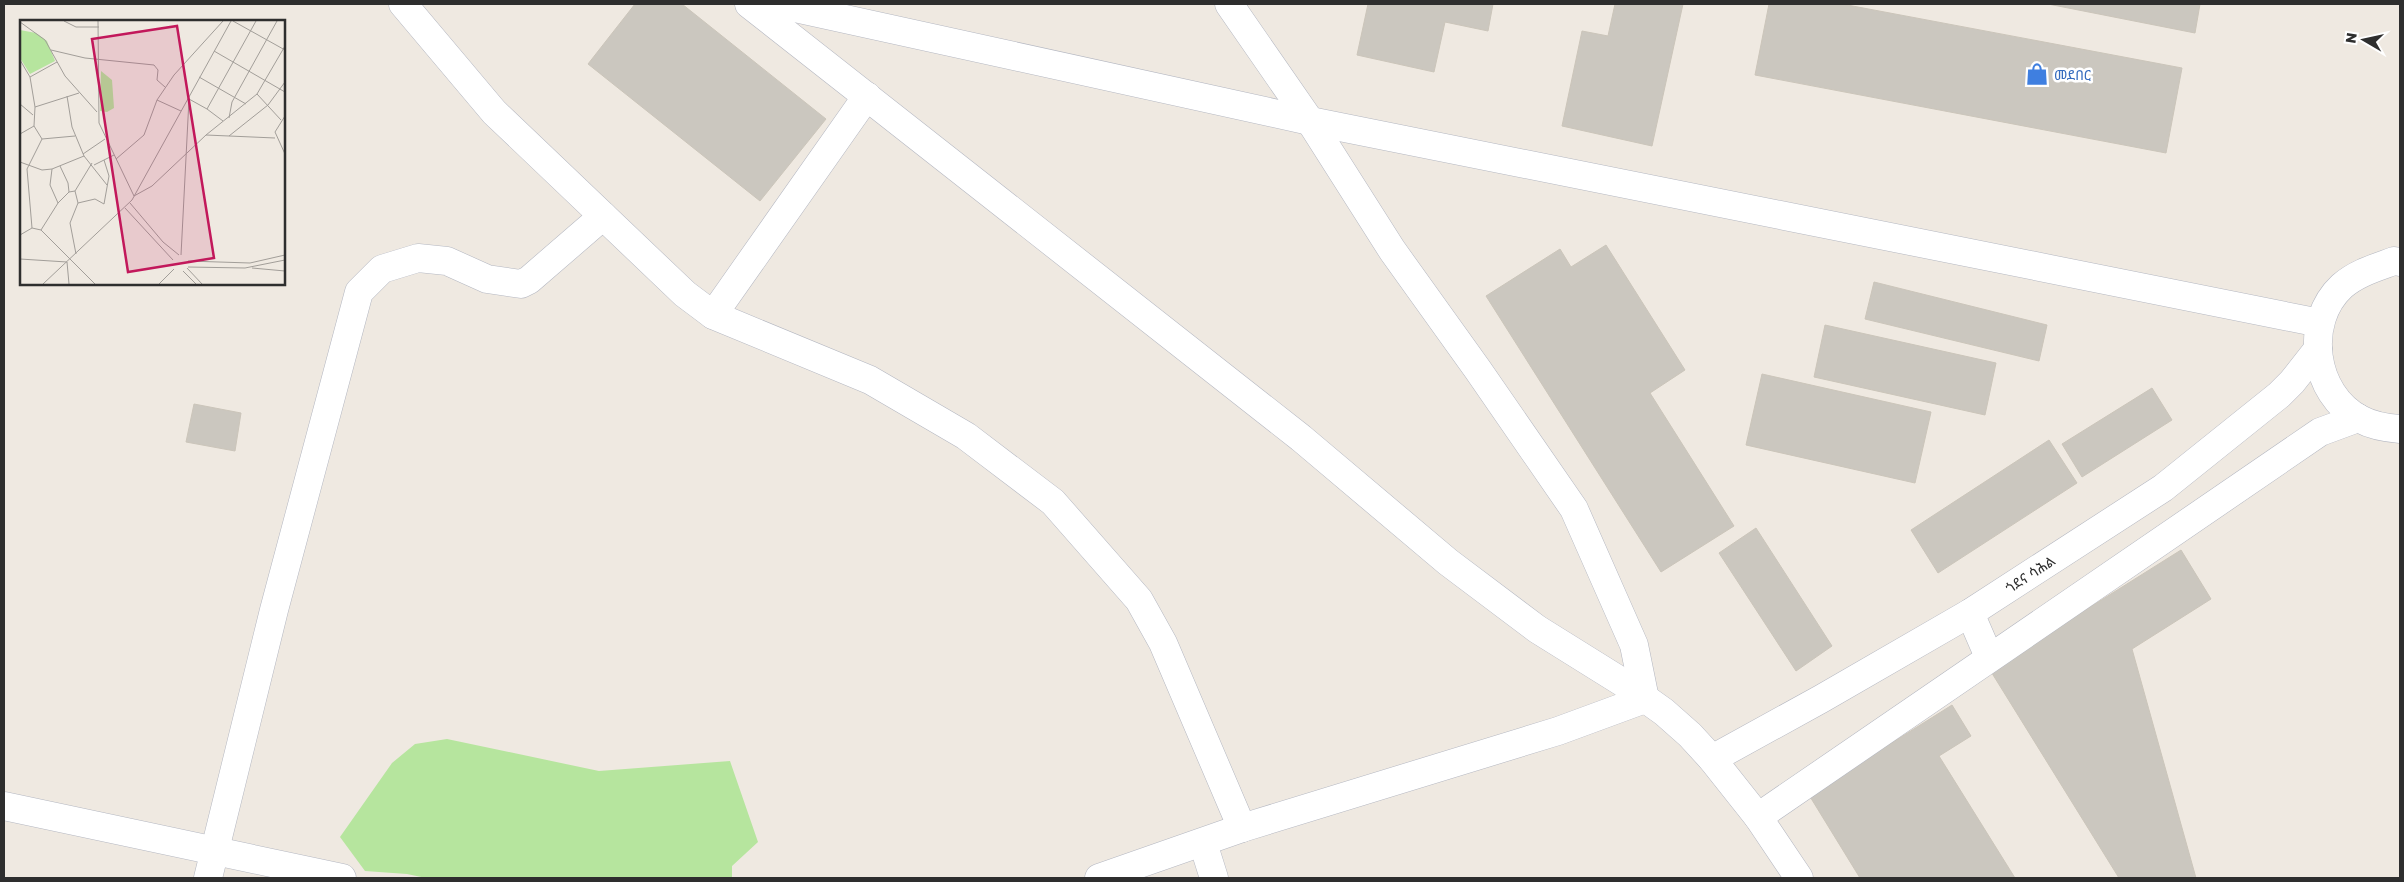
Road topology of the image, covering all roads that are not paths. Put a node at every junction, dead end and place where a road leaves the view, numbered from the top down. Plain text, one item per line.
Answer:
1 (403, 4) edge
2 (749, 4) edge
3 (777, 4) edge
4 (1230, 4) edge
5 (867, 96) junction
6 (1310, 121) junction
7 (603, 216) junction
8 (2398, 256) edge
9 (713, 315) junction
10 (2319, 336) junction
11 (2358, 418) junction
12 (2400, 430) edge
13 (2163, 488) junction
14 (2182, 525) junction
15 (1970, 613) junction
16 (1989, 657) junction
17 (1645, 699) junction
18 (1712, 759) junction
19 (4, 806) edge
20 (1758, 817) junction
21 (1242, 828) junction
22 (1203, 843) junction
23 (217, 850) junction
24 (208, 878) edge
25 (342, 878) edge
26 (1100, 878) edge
27 (1214, 878) edge
28 (1799, 878) edge

1 - 7 street
2 - 5 street
3 - 6 street
4 - 6 street
5 - 9 street
5 - 17 street
6 - 10 street
6 - 17 street
7 - 9 street
7 - 23 street
8 - 10 street, ጎደና ሳሕል
9 - 21 street
10 - 11 street
10 - 13 street, ጎደና ሳሕል
11 - 12 street
11 - 14 street
13 - 14 street
13 - 15 street, ጎደና ሳሕል
14 - 16 street
15 - 16 street
15 - 18 street, ጎደና ሳሕል
16 - 20 street
17 - 18 street
17 - 21 street
18 - 20 street
19 - 23 street
20 - 28 street
21 - 22 street
22 - 26 street
22 - 27 street
23 - 24 street
23 - 25 street

